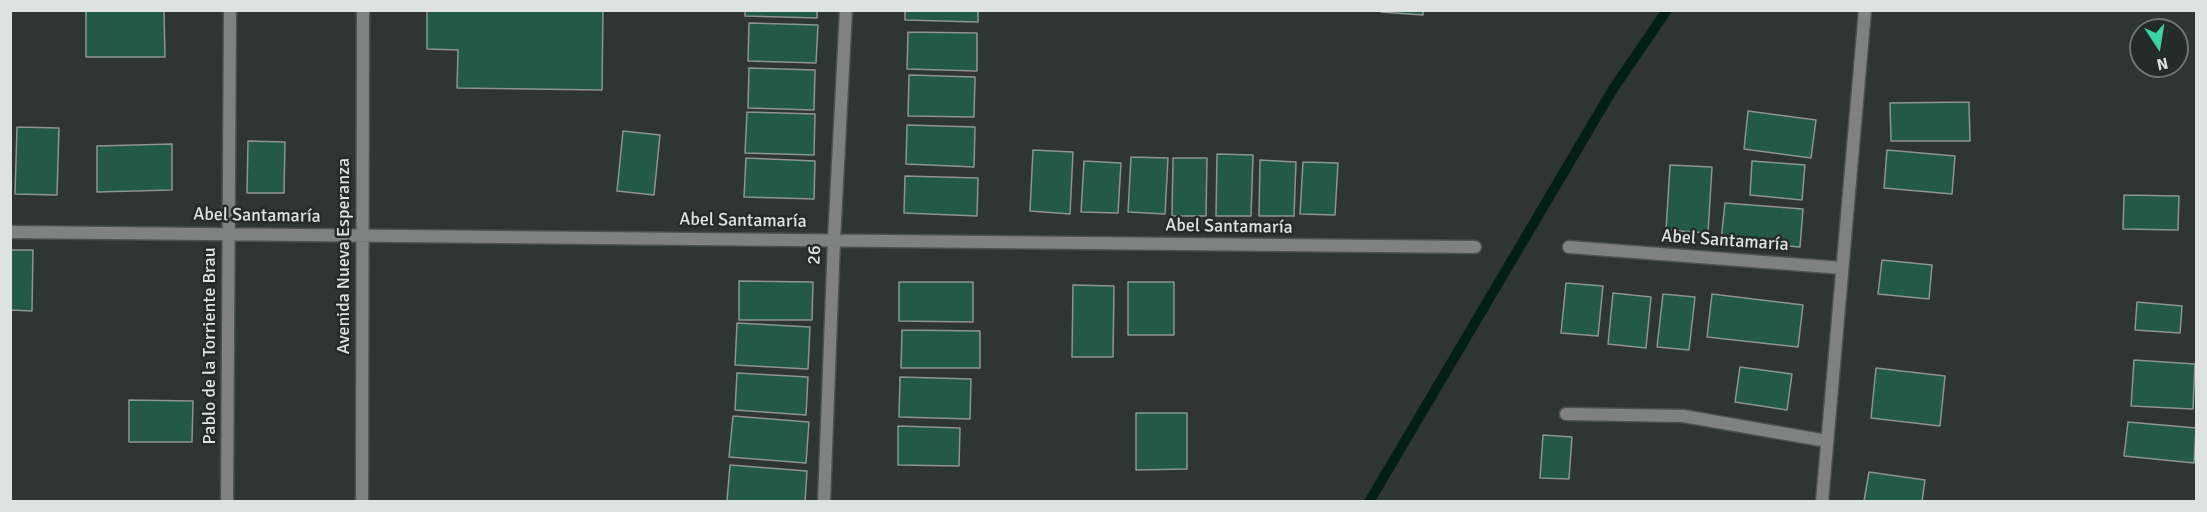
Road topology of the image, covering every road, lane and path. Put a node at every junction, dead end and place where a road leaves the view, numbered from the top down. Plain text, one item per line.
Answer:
1 (230, 10) edge
2 (363, 10) edge
3 (846, 10) edge
4 (1865, 10) edge
5 (10, 232) edge
6 (229, 234) junction
7 (362, 236) junction
8 (834, 240) junction
9 (1475, 247) dead end
10 (1569, 247) dead end
11 (1842, 268) junction
12 (1566, 414) dead end
13 (1827, 441) junction
14 (227, 501) edge
15 (362, 501) edge
16 (824, 501) edge
17 (1822, 501) edge

1 - 6 street, Pablo de la Torriente Brau
2 - 7 street, Avenida Nueva Esperanza
3 - 8 street, 26
4 - 11 street
5 - 6 street, Abel Santamaría
6 - 7 street, Abel Santamaría
6 - 14 street, Pablo de la Torriente Brau
7 - 8 street, Abel Santamaría
7 - 15 street, Avenida Nueva Esperanza
8 - 9 street, Abel Santamaría
8 - 16 street, 26
10 - 11 street, Abel Santamaría
11 - 13 street
12 - 13 street
13 - 17 street

